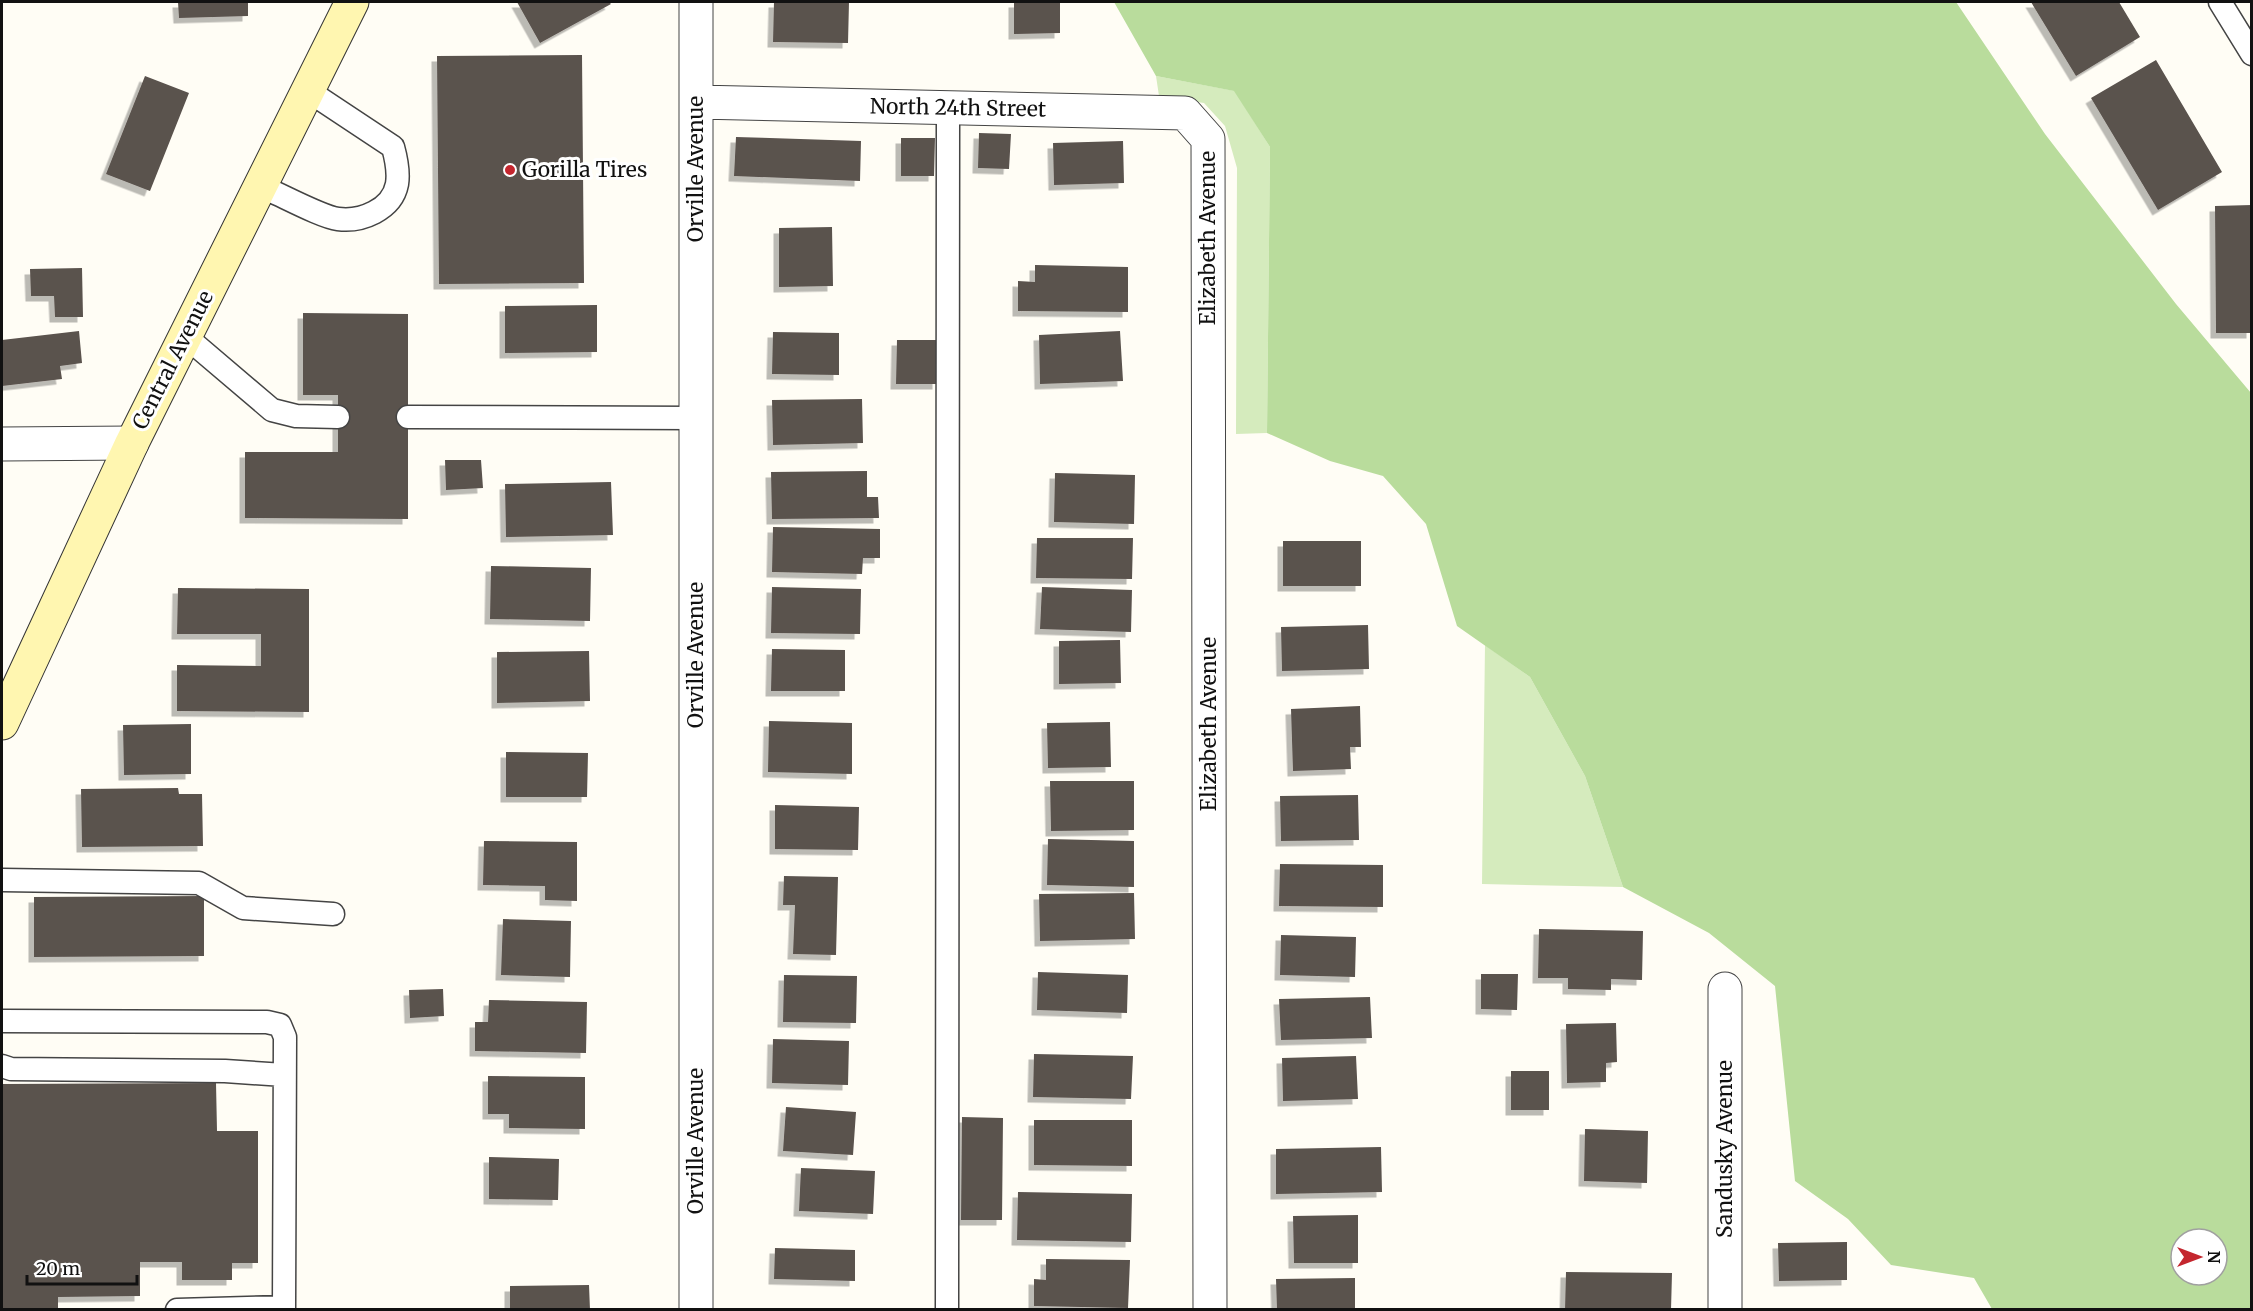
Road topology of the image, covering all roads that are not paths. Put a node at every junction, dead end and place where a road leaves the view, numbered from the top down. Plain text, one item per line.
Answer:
1 (352, 2) edge
2 (696, 2) edge
3 (2220, 2) edge
4 (2252, 54) edge
5 (307, 90) junction
6 (696, 102) junction
7 (948, 108) junction
8 (1208, 139) joint
9 (260, 186) junction
10 (185, 336) junction
11 (338, 417) dead end
12 (408, 417) dead end
13 (696, 418) junction
14 (132, 443) junction
15 (2, 444) edge
16 (2, 723) edge
17 (2, 880) edge
18 (333, 914) dead end
19 (1725, 988) dead end
20 (2, 1021) edge
21 (2, 1066) edge
22 (284, 1075) junction
23 (284, 1308) edge
24 (177, 1310) edge
25 (696, 1310) edge
26 (947, 1310) edge
27 (1210, 1310) edge
28 (1725, 1310) edge

1 - 5 main road, Central Avenue
2 - 6 street, Orville Avenue
3 - 4 lane
5 - 9 main road, Central Avenue
5 - 9 lane
6 - 7 street, North 24th Street
6 - 13 street, Orville Avenue
7 - 8 street, North 24th Street
7 - 26 lane
8 - 27 street, Elizabeth Avenue
9 - 10 main road, Central Avenue
10 - 11 lane
10 - 14 main road, Central Avenue
12 - 13 lane
13 - 25 street, Orville Avenue
14 - 15 street
14 - 16 main road, Central Avenue
17 - 18 lane
19 - 28 street, Sandusky Avenue
20 - 22 lane
21 - 22 lane
22 - 23 lane
23 - 24 lane

